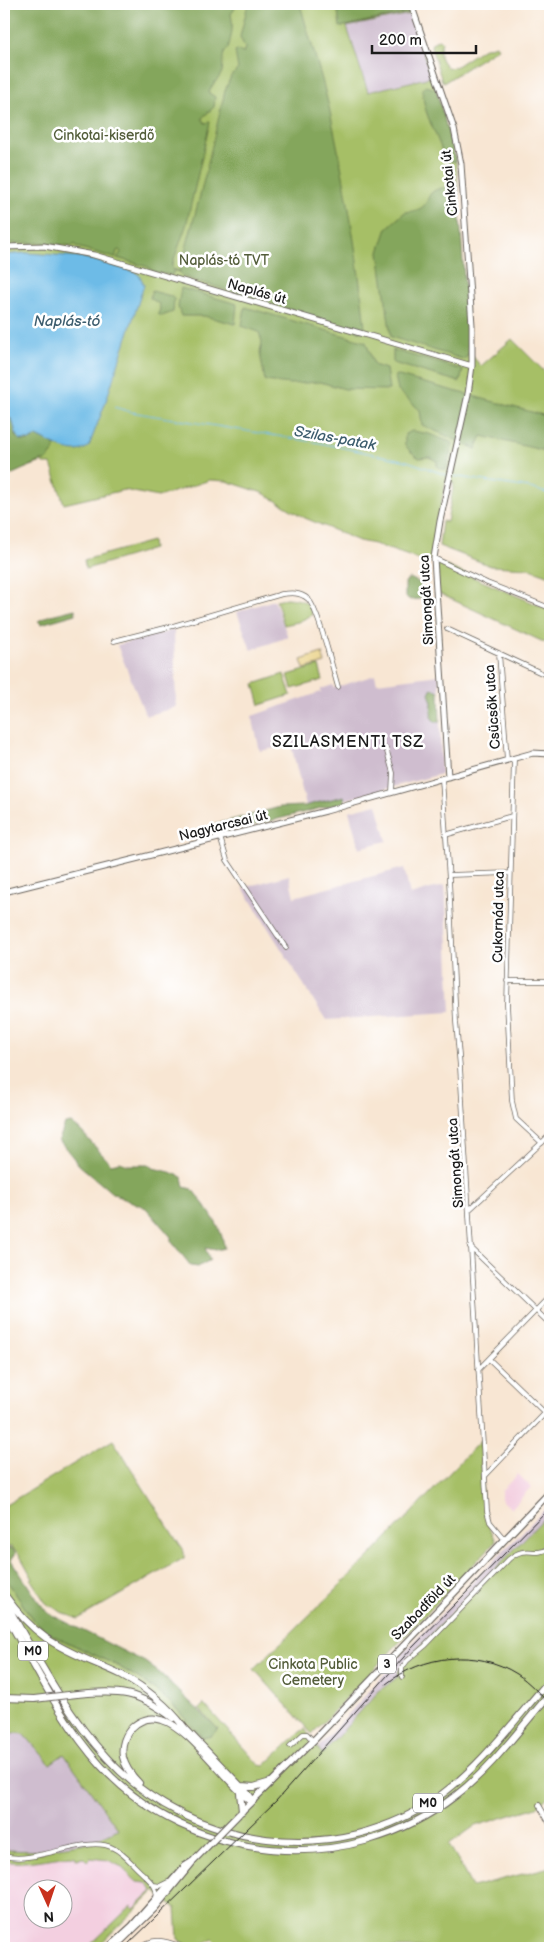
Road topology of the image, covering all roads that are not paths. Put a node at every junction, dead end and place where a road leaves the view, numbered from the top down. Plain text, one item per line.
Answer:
1 (412, 4) edge
2 (4, 247) edge
3 (472, 366) junction
4 (434, 558) junction
5 (550, 608) edge
6 (447, 629) dead end
7 (114, 641) dead end
8 (499, 653) junction
9 (550, 677) edge
10 (338, 687) dead end
11 (386, 748) dead end
12 (550, 754) edge
13 (514, 758) junction
14 (507, 760) junction
15 (445, 778) junction
16 (392, 792) junction
17 (512, 816) junction
18 (445, 835) junction
19 (220, 837) junction
20 (510, 873) junction
21 (449, 875) junction
22 (4, 892) edge
23 (286, 948) dead end
24 (507, 981) junction
25 (550, 981) edge
26 (550, 1135) edge
27 (542, 1143) junction
28 (469, 1210) junction
29 (470, 1247) junction
30 (550, 1296) edge
31 (536, 1310) junction
32 (550, 1324) edge
33 (489, 1359) junction
34 (478, 1370) junction
35 (550, 1408) edge
36 (546, 1414) junction
37 (485, 1476) junction
38 (550, 1492) edge
39 (505, 1540) junction
40 (550, 1548) edge
41 (4, 1594) edge
42 (4, 1600) edge
43 (4, 1612) edge
44 (4, 1620) edge
45 (19, 1639) junction
46 (402, 1676) dead end
47 (550, 1680) edge
48 (550, 1694) edge
49 (4, 1698) edge
50 (184, 1730) junction
51 (313, 1741) junction
52 (290, 1746) dead end
53 (271, 1782) junction
54 (240, 1789) junction
55 (156, 1800) junction
56 (253, 1801) junction
57 (539, 1804) dead end
58 (240, 1812) junction
59 (550, 1824) edge
60 (4, 1856) edge
61 (193, 1861) junction
62 (174, 1878) junction
63 (151, 1882) junction
64 (156, 1898) junction
65 (115, 1947) edge
66 (182, 1947) edge
67 (108, 1948) edge
68 (139, 1948) edge

1 - 3 main road, Cinkotai út
2 - 3 main road, Naplás út
3 - 4 main road, Simongát utca
4 - 5 street
4 - 15 main road, Simongát utca
6 - 8 street
7 - 10 street
8 - 9 street
8 - 14 street, Csücsök utca
11 - 16 street
12 - 13 main road, Nagytarcsai út
13 - 14 main road, Nagytarcsai út
13 - 17 street, Cukornád utca
14 - 15 main road, Nagytarcsai út
15 - 16 main road, Nagytarcsai út
15 - 18 street, Simongát utca
16 - 19 main road, Nagytarcsai út
17 - 18 street
17 - 20 street, Cukornád utca
18 - 21 street, Simongát utca
19 - 22 main road, Nagytarcsai út
19 - 23 street
20 - 21 street
20 - 24 street, Cukornád utca
21 - 28 street, Simongát utca
24 - 25 street
24 - 27 street, Cukornád utca
26 - 27 street
27 - 28 street
28 - 29 street, Simongát utca
29 - 31 street
29 - 34 street, Simongát utca
30 - 31 street
31 - 32 street
31 - 33 street
33 - 34 street
33 - 36 street
34 - 37 street, Simongát utca
35 - 36 street
36 - 37 street
37 - 39 street, Simongát utca
38 - 39 main road, Szabadföld út / 3
39 - 51 main road, Szabadföld út / 3
40 - 46 street
41 - 50 highway
42 - 55 highway, M0
43 - 45 highway, M0
44 - 45 highway
45 - 48 highway, M0
47 - 55 highway, M0
49 - 50 highway, bridge
50 - 54 highway
50 - 55 highway
51 - 52 street
51 - 53 main road, Szabadföld út / 3
53 - 54 highway
53 - 56 main road, 3
54 - 56 highway
54 - 58 highway
56 - 58 main road, 3
57 - 59 street
58 - 61 main road, 3, bridge
60 - 63 street
61 - 62 main road, 3
61 - 65 main road, 3
62 - 63 street
62 - 64 main road, 3
63 - 64 street
64 - 67 main road, 3
66 - 68 street

